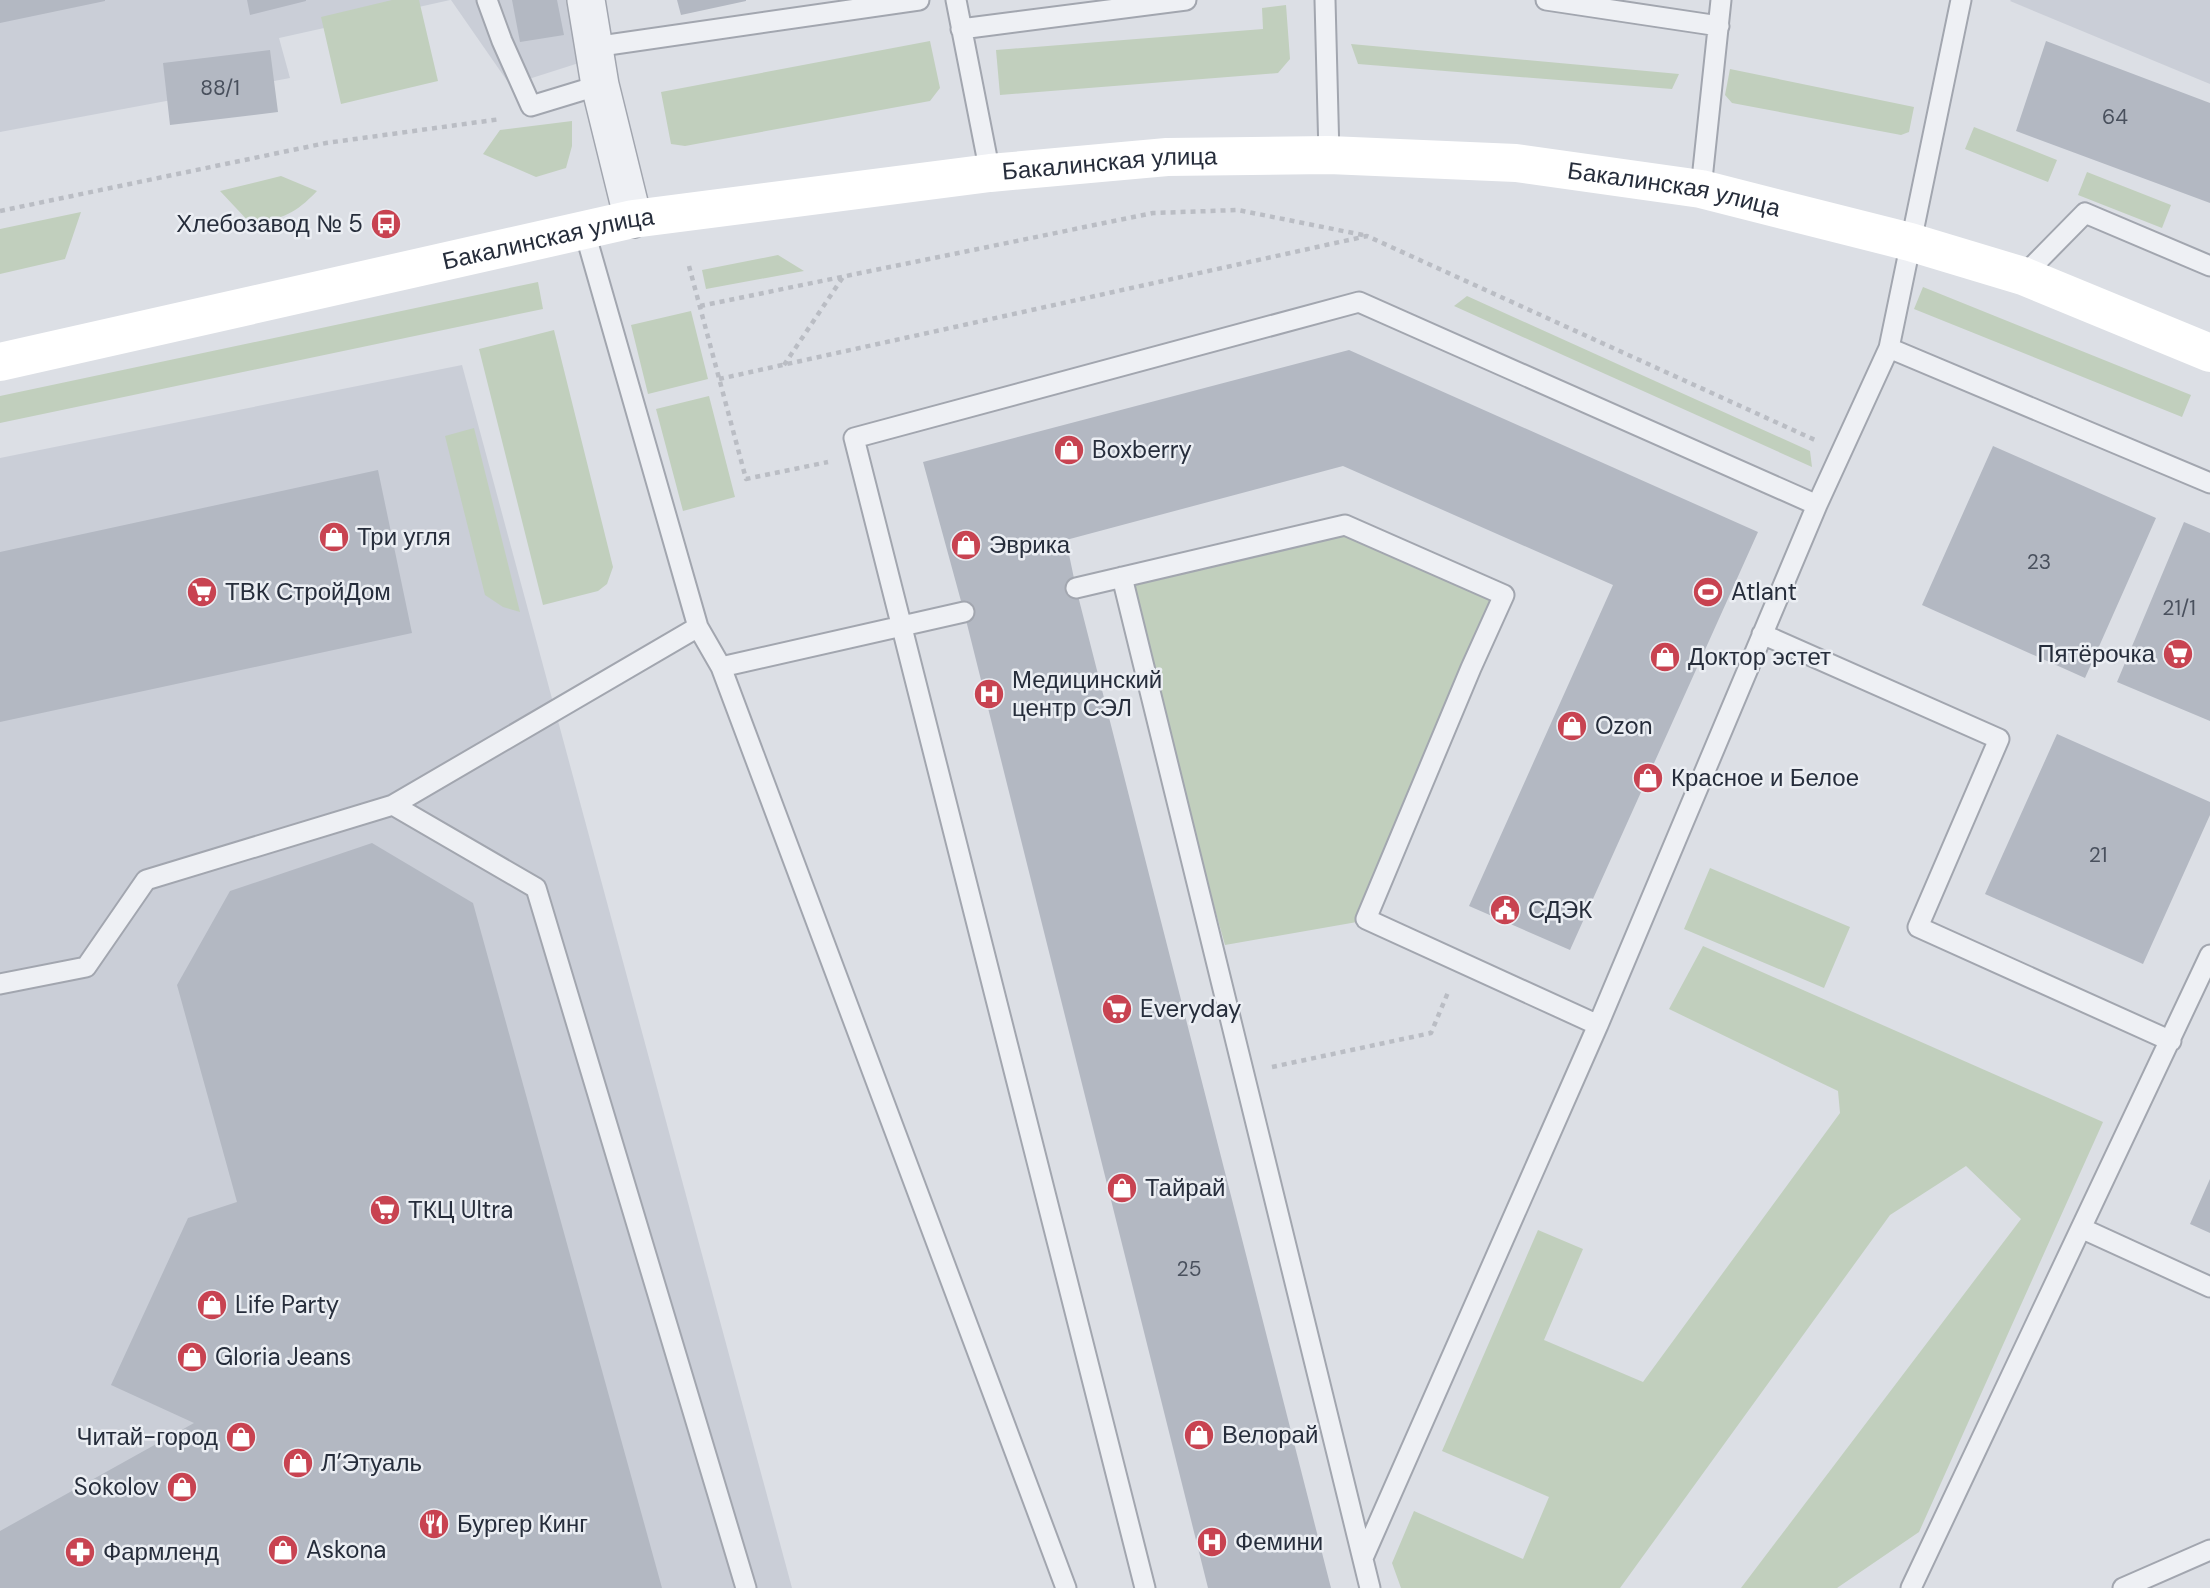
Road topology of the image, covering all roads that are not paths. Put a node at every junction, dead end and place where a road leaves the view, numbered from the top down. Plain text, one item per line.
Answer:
1 (487, 0) edge
2 (586, 0) edge
3 (919, 0) edge
4 (956, 0) edge
5 (1186, 0) edge
6 (1325, 0) edge
7 (1546, 0) edge
8 (1721, 0) edge
9 (1961, 0) edge
10 (1719, 26) junction
11 (961, 29) junction
12 (594, 47) junction
13 (600, 85) junction
14 (1329, 155) junction
15 (990, 173) junction
16 (1701, 189) junction
17 (633, 219) junction
18 (584, 229) junction
19 (1910, 242) junction
20 (2210, 266) edge
21 (2023, 276) junction
22 (1889, 348) junction
23 (2210, 353) edge
24 (0, 362) edge
25 (2210, 483) edge
26 (1817, 505) junction
27 (1122, 577) junction
28 (1076, 588) dead end
29 (964, 612) dead end
30 (903, 626) junction
31 (698, 627) junction
32 (1762, 634) junction
33 (721, 667) junction
34 (393, 804) junction
35 (2210, 955) edge
36 (0, 984) edge
37 (1598, 1025) junction
38 (2171, 1041) junction
39 (2081, 1228) junction
40 (2210, 1287) edge
41 (2210, 1550) edge
42 (1363, 1558) junction
43 (746, 1588) edge
44 (1066, 1588) edge
45 (1145, 1588) edge
46 (1370, 1588) edge
47 (1911, 1588) edge
48 (2123, 1588) edge

1 - 13 lane
2 - 12 street
3 - 12 lane
4 - 11 lane
5 - 11 lane
6 - 14 lane
7 - 10 lane
8 - 10 lane
9 - 19 lane
10 - 16 lane
11 - 15 lane
12 - 13 street
13 - 17 street
14 - 15 main road, Бакалинская улица
14 - 16 main road, Бакалинская улица
15 - 17 main road, Бакалинская улица
16 - 19 main road, Бакалинская улица
17 - 18 main road, Бакалинская улица
18 - 24 main road, Бакалинская улица
18 - 31 lane
19 - 21 main road, Бакалинская улица
19 - 22 lane
20 - 21 lane
21 - 23 main road, Бакалинская улица
22 - 25 lane
22 - 26 lane
26 - 30 lane
26 - 32 lane
27 - 28 lane
27 - 37 lane
27 - 42 lane
29 - 30 lane
30 - 33 lane
30 - 45 lane
31 - 33 lane
31 - 34 lane
32 - 37 lane
32 - 38 lane
33 - 44 lane
34 - 36 lane
34 - 43 lane
35 - 38 lane
37 - 42 lane
38 - 39 lane
39 - 40 lane
39 - 47 lane
41 - 48 lane
42 - 46 lane

